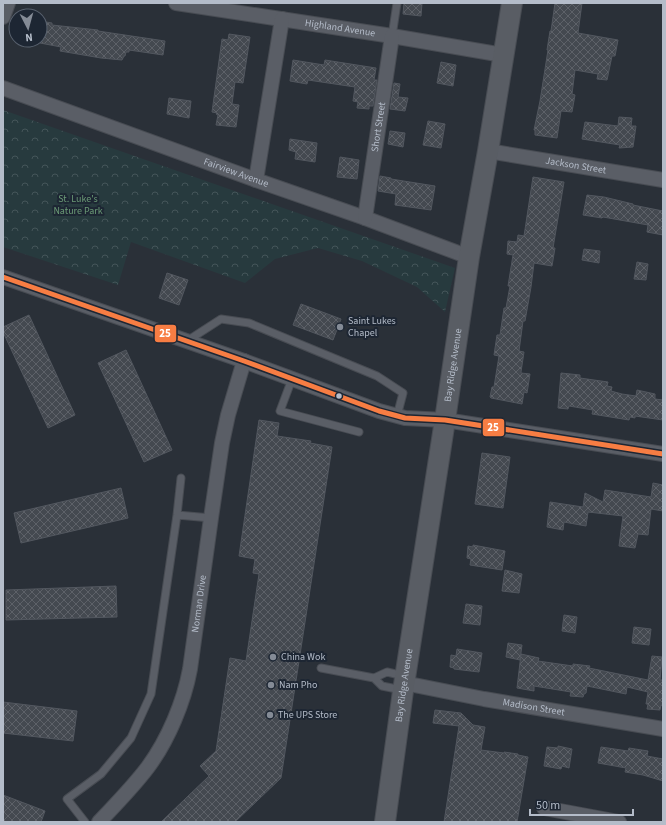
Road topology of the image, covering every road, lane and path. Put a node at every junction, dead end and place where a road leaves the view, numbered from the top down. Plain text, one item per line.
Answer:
1 (8, 3) edge
2 (176, 3) edge
3 (397, 3) edge
4 (512, 3) edge
5 (3, 16) edge
6 (282, 19) junction
7 (392, 36) junction
8 (503, 56) junction
9 (3, 88) edge
10 (488, 151) junction
11 (256, 180) junction
12 (663, 180) edge
13 (365, 218) junction
14 (469, 257) junction
15 (3, 277) edge
16 (187, 341) junction
17 (244, 361) junction
18 (292, 379) junction
19 (397, 416) junction
20 (445, 420) junction
21 (359, 432) dead end
22 (663, 454) edge
23 (181, 478) dead end
24 (177, 515) junction
25 (211, 518) junction
26 (321, 668) dead end
27 (374, 678) junction
28 (404, 683) junction
29 (663, 729) edge
30 (544, 808) dead end
31 (387, 817) edge
32 (85, 822) edge
33 (99, 822) edge
34 (618, 822) edge

1 - 5 street
2 - 6 street, Highland Avenue
3 - 7 lane
4 - 8 main road, Bay Ridge Avenue
6 - 7 street, Highland Avenue
6 - 11 street
7 - 8 street, Highland Avenue
7 - 13 street, Short Street
8 - 10 main road, Bay Ridge Avenue
9 - 11 street, Fairview Avenue
10 - 12 street, Jackson Street
10 - 14 main road, Bay Ridge Avenue
11 - 13 street, Fairview Avenue
13 - 14 street, Fairview Avenue
14 - 20 main road, Bay Ridge Avenue
15 - 16 street
16 - 17 street
16 - 19 lane
17 - 18 street
17 - 25 street, Norman Drive
18 - 19 street
18 - 21 lane
19 - 20 street
20 - 22 street
20 - 28 main road, Bay Ridge Avenue
23 - 24 lane
24 - 25 lane
24 - 32 lane
25 - 33 street, Norman Drive
26 - 27 lane
27 - 28 lane
27 - 28 lane
28 - 29 street, Madison Street
28 - 31 main road, Bay Ridge Avenue
30 - 34 street

